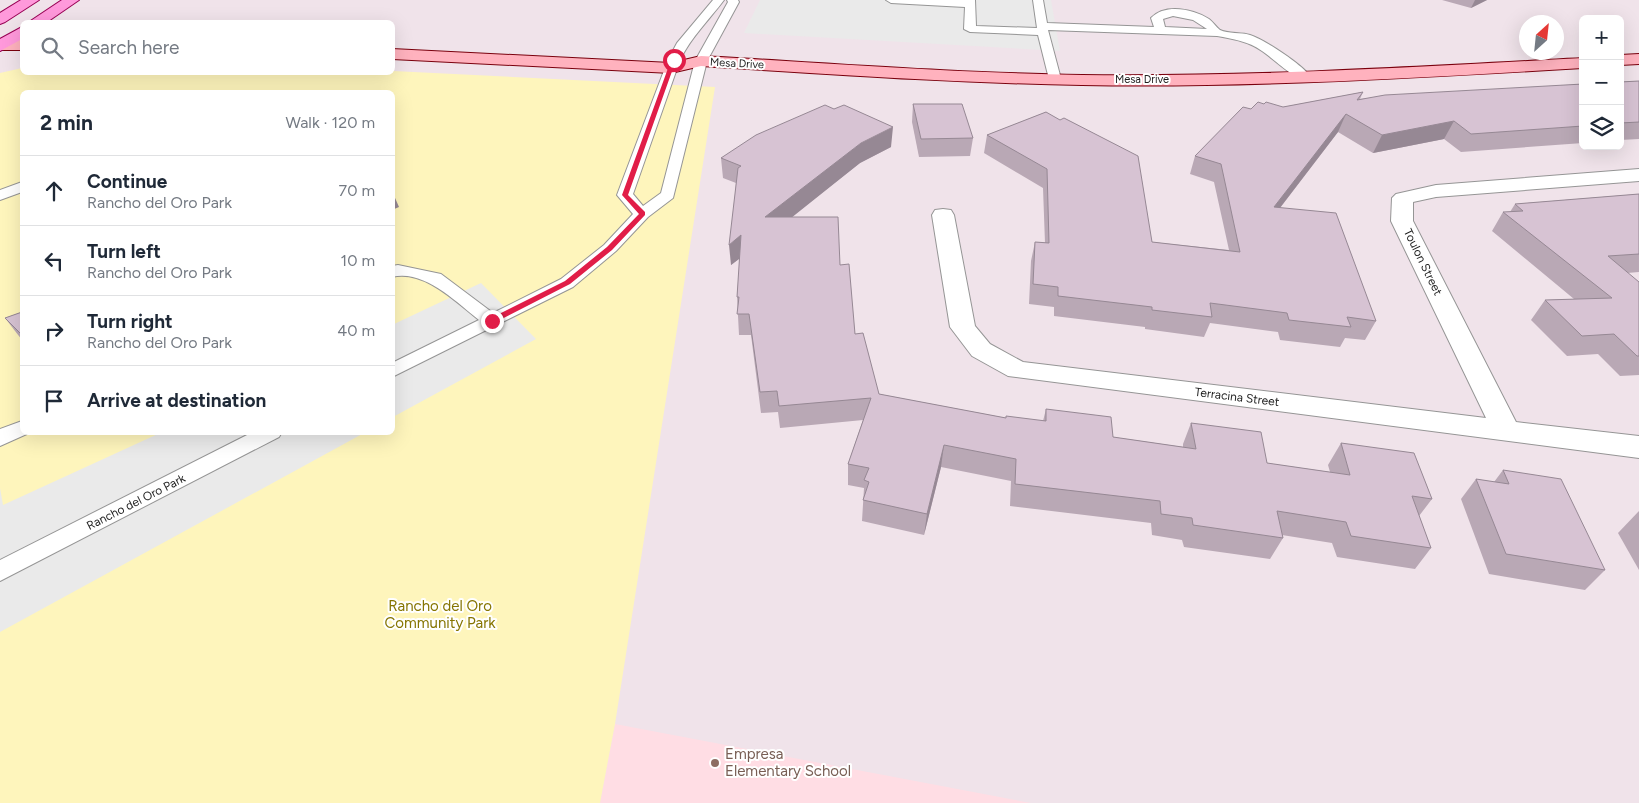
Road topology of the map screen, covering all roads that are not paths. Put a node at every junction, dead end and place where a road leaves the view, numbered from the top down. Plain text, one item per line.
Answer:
1 (32, 0) edge
2 (72, 0) edge
3 (719, 0) edge
4 (732, 0) edge
5 (891, 0) edge
6 (1038, 0) edge
7 (970, 2) edge
8 (0, 19) edge
9 (40, 20) edge
10 (1043, 29) junction
11 (1160, 30) junction
12 (20, 31) edge
13 (1217, 33) junction
14 (0, 41) edge
15 (20, 45) edge
16 (395, 54) edge
17 (671, 57) junction
18 (1639, 59) edge
19 (1624, 60) edge
20 (701, 61) junction
21 (1579, 62) edge
22 (1304, 76) junction
23 (1055, 78) junction
24 (1639, 175) edge
25 (20, 188) edge
26 (0, 195) edge
27 (642, 214) junction
28 (944, 214) dead end
29 (395, 271) edge
30 (492, 321) junction
31 (395, 370) edge
32 (20, 429) edge
33 (1506, 430) junction
34 (266, 435) edge
35 (0, 438) edge
36 (1639, 447) edge
37 (0, 571) edge

1 - 8 main road
2 - 9 main road
3 - 17 lane
4 - 20 lane
5 - 7 lane
6 - 10 lane
7 - 10 lane
10 - 11 lane
10 - 23 lane
11 - 13 lane
11 - 13 lane
12 - 14 main road
13 - 22 lane
14 - 15 main road
16 - 17 main road, Mesa Drive
17 - 20 main road, Mesa Drive
17 - 27 lane
18 - 19 main road
20 - 23 main road, Mesa Drive
20 - 27 lane
21 - 22 main road, Mesa Drive
22 - 23 main road, Mesa Drive
24 - 33 street, Toulon Street
25 - 26 lane
27 - 30 lane
28 - 33 street, Terracina Street
29 - 30 lane
30 - 31 lane
32 - 35 lane
33 - 36 street, Terracina Street
34 - 37 lane, Rancho del Oro Park

